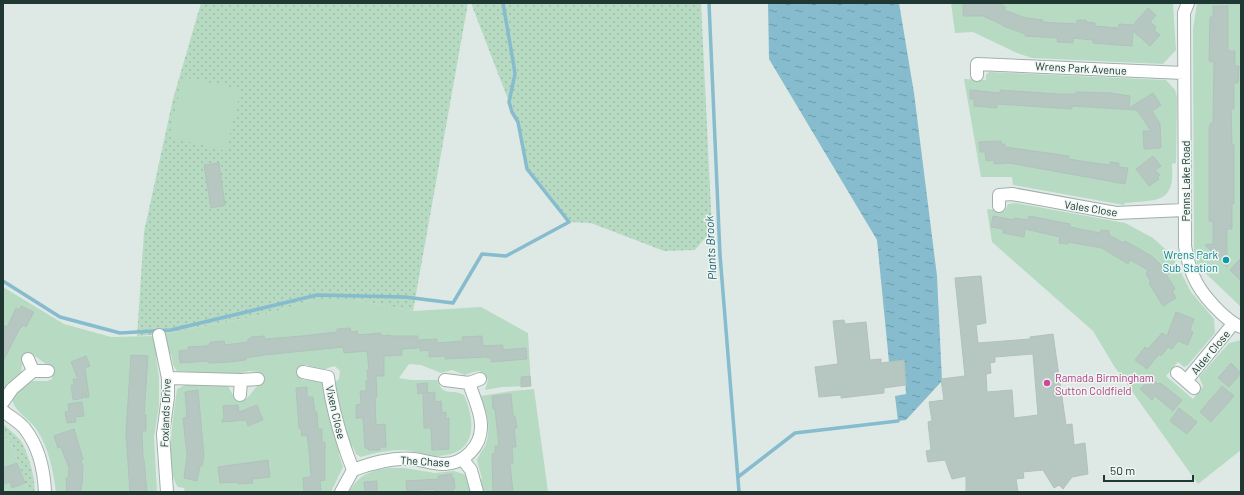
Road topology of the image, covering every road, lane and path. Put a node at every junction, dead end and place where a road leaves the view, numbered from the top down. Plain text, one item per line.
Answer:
1 (1185, 6) edge
2 (977, 64) dead end
3 (1184, 73) junction
4 (999, 194) dead end
5 (1184, 210) junction
6 (1237, 326) edge
7 (159, 335) dead end
8 (28, 358) dead end
9 (33, 371) junction
10 (48, 371) dead end
11 (304, 372) dead end
12 (168, 378) junction
13 (258, 379) dead end
14 (240, 380) junction
15 (445, 380) dead end
16 (1186, 380) dead end
17 (240, 395) dead end
18 (3, 402) edge
19 (3, 411) edge
20 (463, 460) junction
21 (353, 470) junction
22 (45, 492) edge
23 (167, 492) edge
24 (341, 492) edge
25 (477, 492) edge

1 - 3 street, Penns Lake Road
2 - 3 street, Wrens Park Avenue
3 - 5 street, Penns Lake Road
4 - 5 street, Vales Close
5 - 6 street, Penns Lake Road
6 - 16 street, Alder Close
7 - 12 street, Foxlands Drive
8 - 9 street
9 - 10 street
9 - 18 street
11 - 21 street, Vixen Close
12 - 14 street
12 - 23 street, Foxlands Drive
13 - 14 street
14 - 17 street
15 - 20 street, The Chase
19 - 22 street
20 - 21 street, The Chase
20 - 25 street
21 - 24 street

